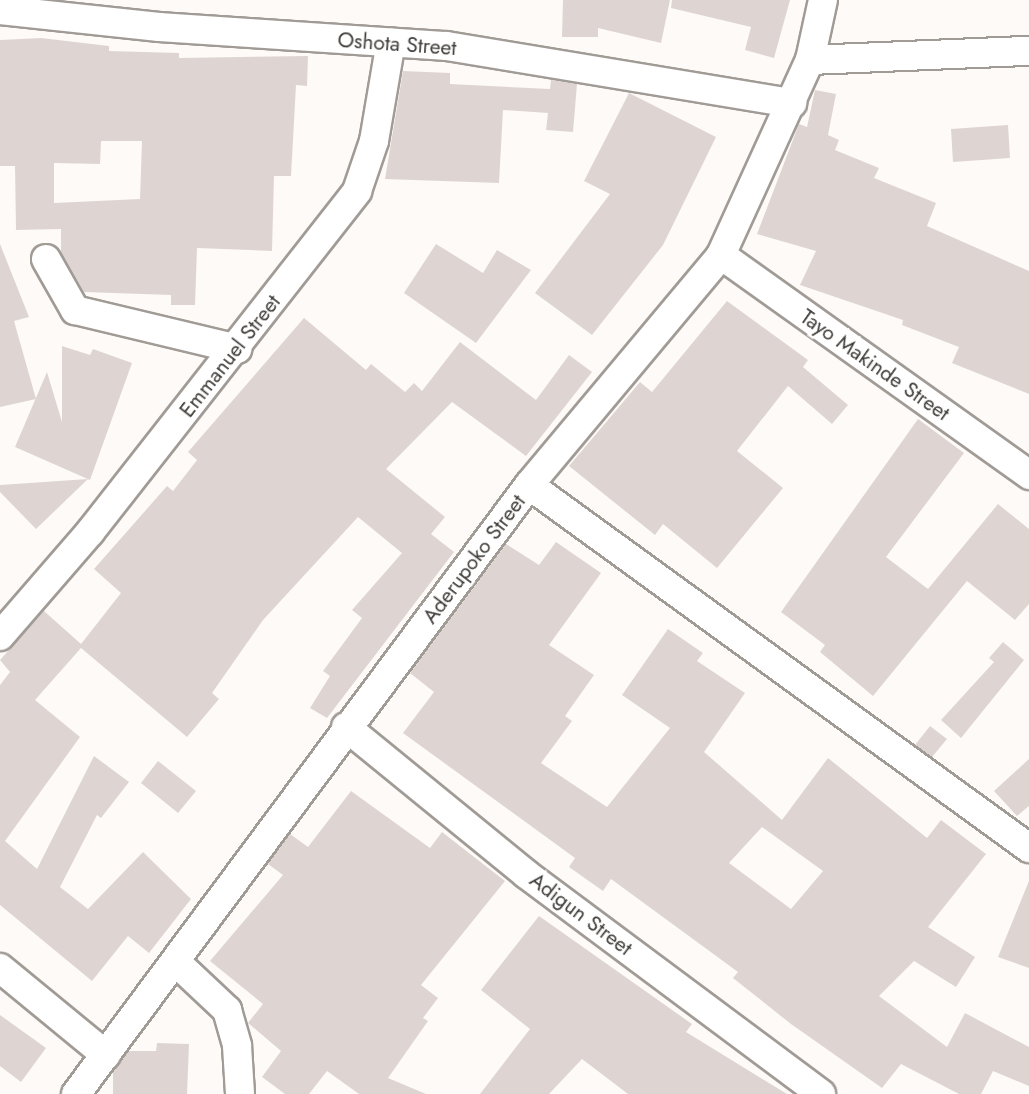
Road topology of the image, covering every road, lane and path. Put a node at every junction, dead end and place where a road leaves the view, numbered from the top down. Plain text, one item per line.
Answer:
1 (823, 0) edge
2 (0, 10) edge
3 (391, 42) junction
4 (1029, 51) edge
5 (810, 60) junction
6 (792, 103) junction
7 (721, 255) junction
8 (46, 258) dead end
9 (237, 349) junction
10 (1029, 475) edge
11 (529, 485) junction
12 (0, 636) edge
13 (346, 727) junction
14 (1029, 848) edge
15 (177, 963) junction
16 (0, 968) edge
17 (106, 1055) junction
18 (76, 1094) edge
19 (240, 1094) edge
20 (821, 1094) edge

1 - 5 street, Aderupoko Street
2 - 3 street, Oshota Street
3 - 6 street, Oshota Street
3 - 9 street, Emmanuel Street
4 - 5 street
5 - 6 street, Aderupoko Street
6 - 7 street, Aderupoko Street
7 - 10 street, Tayo Makinde Street
7 - 11 street, Aderupoko Street
8 - 9 street
9 - 12 street, Emmanuel Street
11 - 13 street, Aderupoko Street
11 - 14 street
13 - 15 street, Aderupoko Street
13 - 20 street, Adigun Street
15 - 17 street, Aderupoko Street
15 - 19 street
16 - 17 street
17 - 18 street, Aderupoko Street

